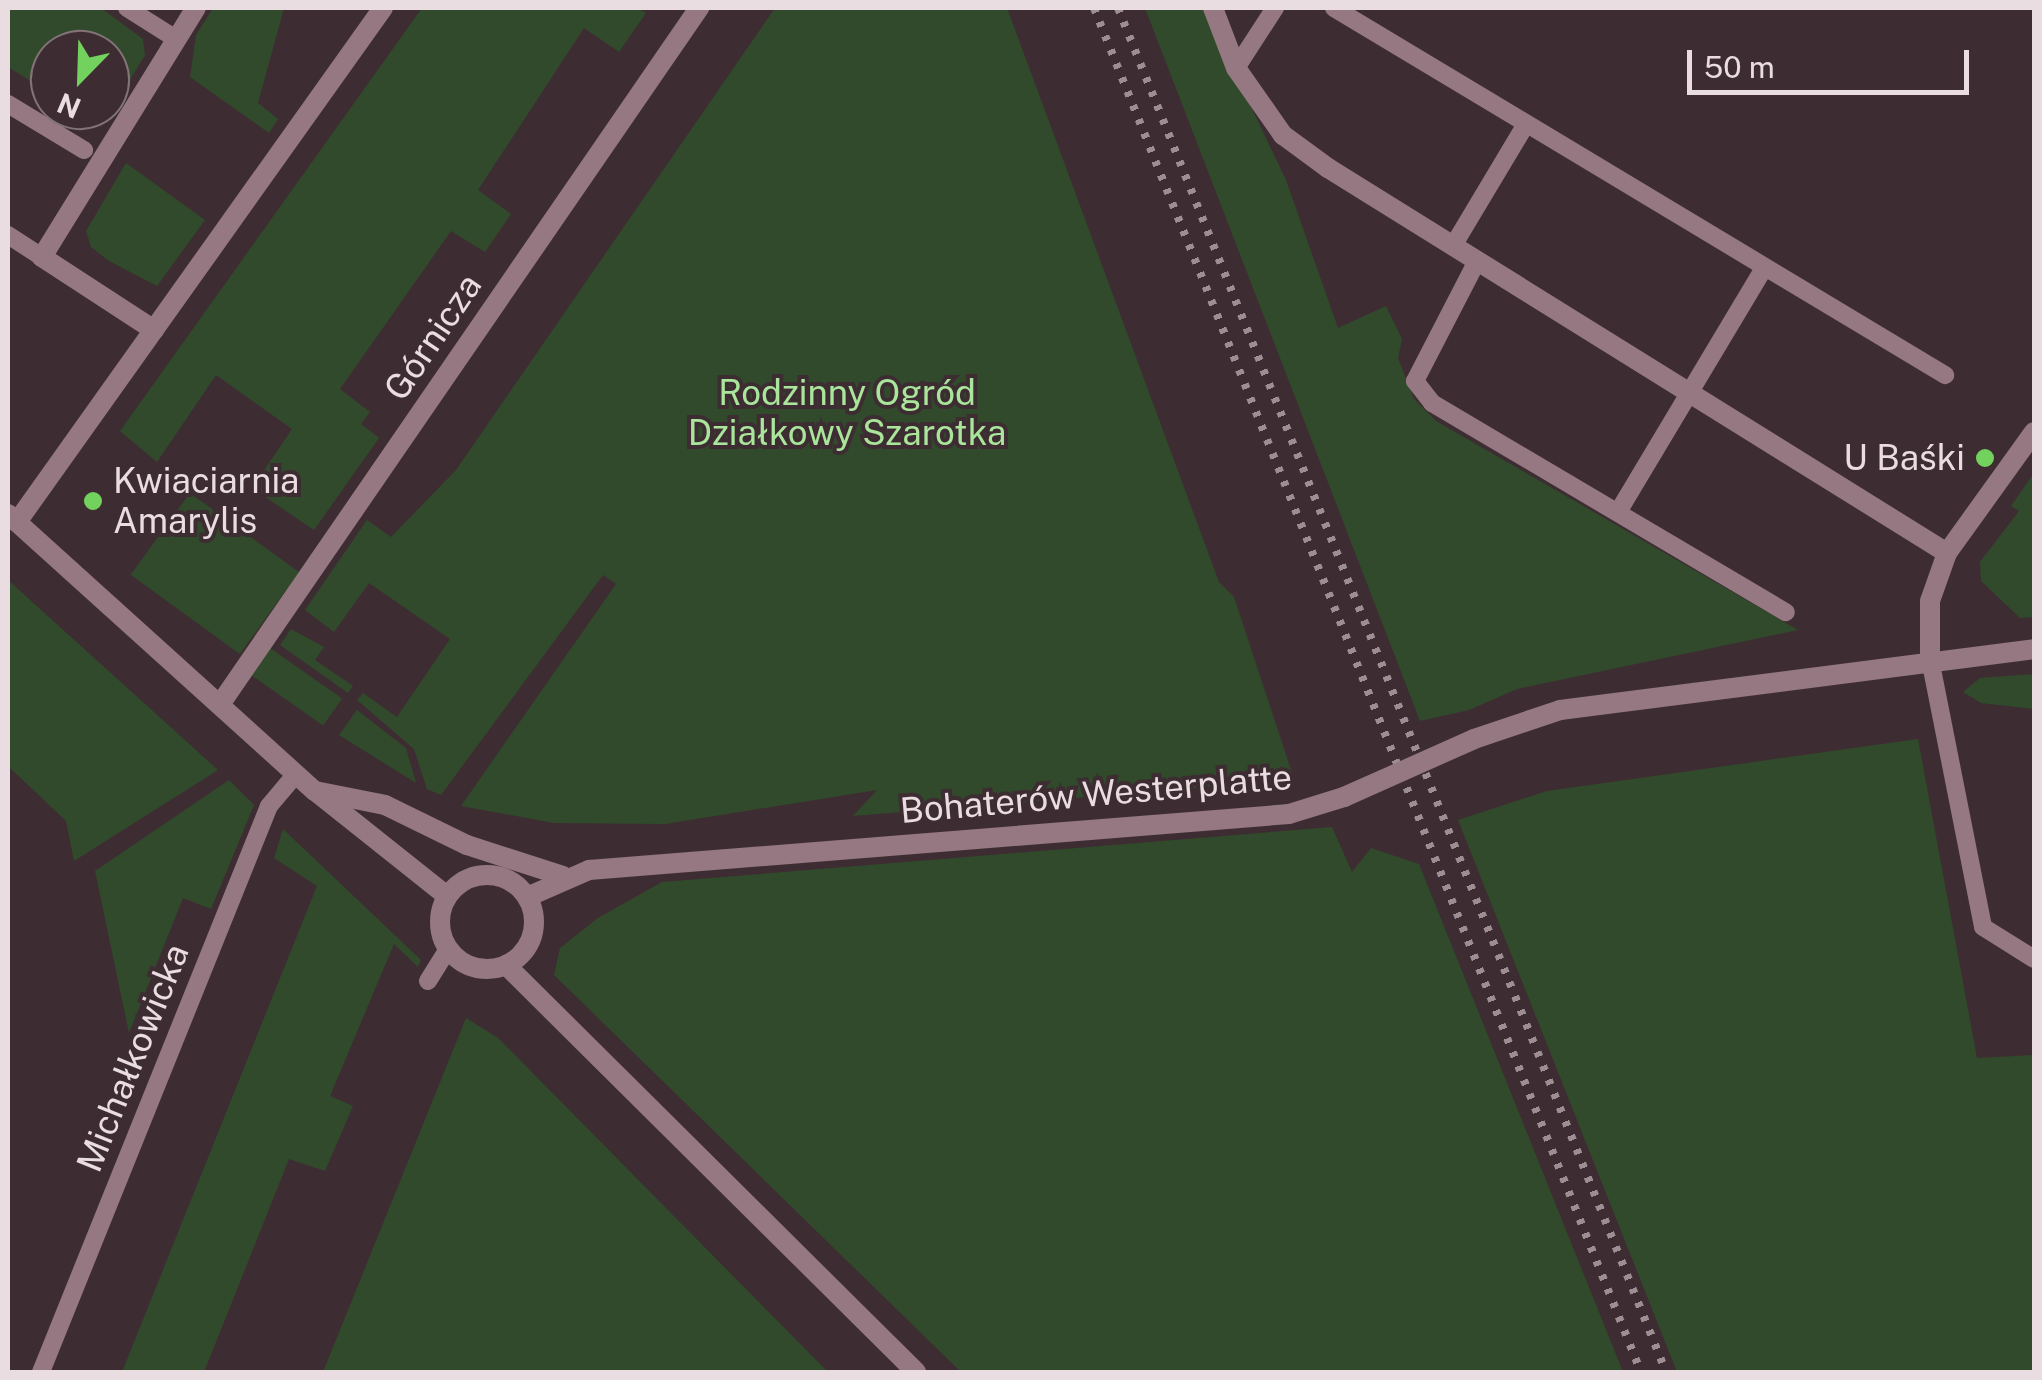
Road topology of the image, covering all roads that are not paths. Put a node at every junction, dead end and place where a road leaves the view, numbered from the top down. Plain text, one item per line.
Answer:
1 (127, 8) edge
2 (196, 8) edge
3 (383, 8) edge
4 (698, 8) edge
5 (1213, 8) edge
6 (1274, 8) edge
7 (1334, 8) edge
8 (176, 39) junction
9 (1236, 68) junction
10 (8, 104) edge
11 (1526, 124) junction
12 (84, 150) dead end
13 (8, 235) edge
14 (1453, 246) junction
15 (42, 257) junction
16 (1477, 261) junction
17 (1764, 268) junction
18 (154, 330) junction
19 (1945, 375) dead end
20 (1690, 393) junction
21 (2034, 432) edge
22 (1618, 512) junction
23 (12, 518) edge
24 (1946, 552) junction
25 (1786, 612) dead end
26 (2034, 649) edge
27 (1930, 659) junction
28 (221, 703) junction
29 (296, 774) junction
30 (316, 791) junction
31 (562, 876) junction
32 (447, 896) junction
33 (527, 896) junction
34 (448, 949) junction
35 (2034, 959) edge
36 (506, 965) junction
37 (428, 982) dead end
38 (40, 1372) edge
39 (916, 1372) edge

1 - 8 lane
2 - 8 street
3 - 18 street
4 - 28 street, Górnicza
5 - 9 street
6 - 9 lane
7 - 11 lane
8 - 15 street
9 - 14 street
10 - 12 lane
11 - 14 lane
11 - 17 lane
13 - 15 lane
14 - 16 street
15 - 18 street
16 - 20 street
16 - 22 lane
17 - 19 lane
17 - 20 lane
18 - 23 street
20 - 22 lane
20 - 24 street
21 - 24 street
22 - 25 lane
23 - 28 street
24 - 27 street
26 - 27 street, Bohaterów Westerplatte
27 - 31 street, Bohaterów Westerplatte, bridge
27 - 35 lane
28 - 29 street
29 - 30 street
29 - 38 lane, Michałkowicka
30 - 31 street, Bohaterów Westerplatte
30 - 32 street
31 - 33 street, Bohaterów Westerplatte
32 - 33 street
32 - 34 street
33 - 36 street
34 - 36 street
34 - 37 lane
36 - 39 street

